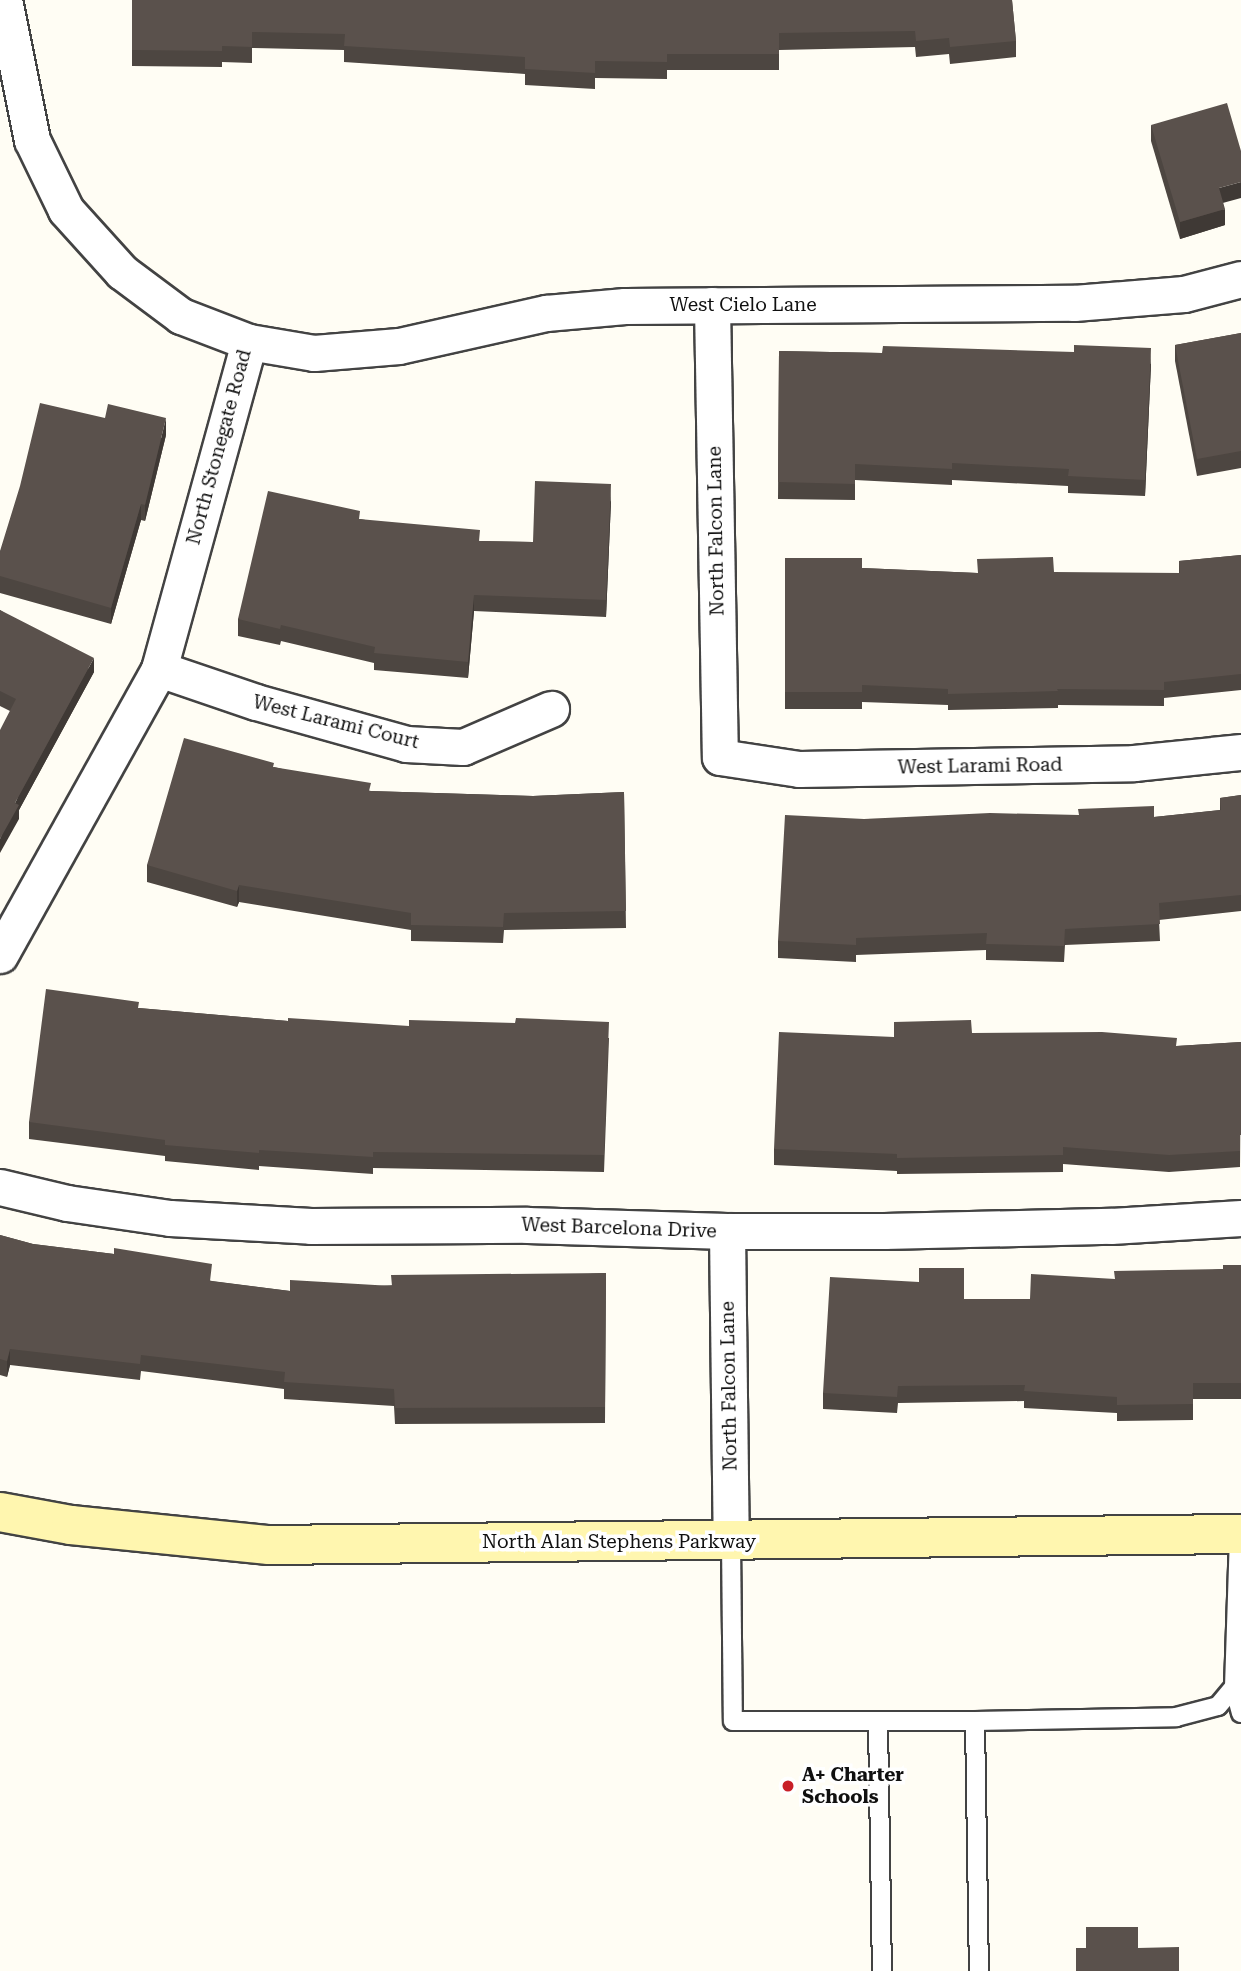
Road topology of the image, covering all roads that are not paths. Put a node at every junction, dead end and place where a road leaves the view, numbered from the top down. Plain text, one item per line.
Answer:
1 (4, 0) edge
2 (1241, 279) edge
3 (712, 306) junction
4 (249, 342) junction
5 (159, 669) junction
6 (551, 709) dead end
7 (1241, 752) edge
8 (720, 757) joint
9 (0, 955) edge
10 (0, 1187) edge
11 (1241, 1218) edge
12 (727, 1231) junction
13 (0, 1512) edge
14 (1240, 1534) edge
15 (731, 1542) junction
16 (1234, 1687) junction
17 (1241, 1713) edge
18 (878, 1721) junction
19 (975, 1721) junction
20 (882, 1971) edge
21 (979, 1971) edge

1 - 4 street, North Stonegate Road
2 - 3 street, West Cielo Lane
3 - 4 street, West Cielo Lane
3 - 8 street, North Falcon Lane
4 - 5 street, North Stonegate Road
5 - 6 street, West Larami Court
5 - 9 street, North Stonegate Road
7 - 8 street, West Larami Road
10 - 12 street, West Barcelona Drive
11 - 12 street, West Barcelona Drive
12 - 15 street, North Falcon Lane
13 - 15 street, North Alan Stephens Parkway
14 - 15 street, North Alan Stephens Parkway
14 - 16 lane
15 - 18 lane
16 - 17 lane
16 - 19 lane
18 - 19 lane
18 - 20 lane
19 - 21 lane

